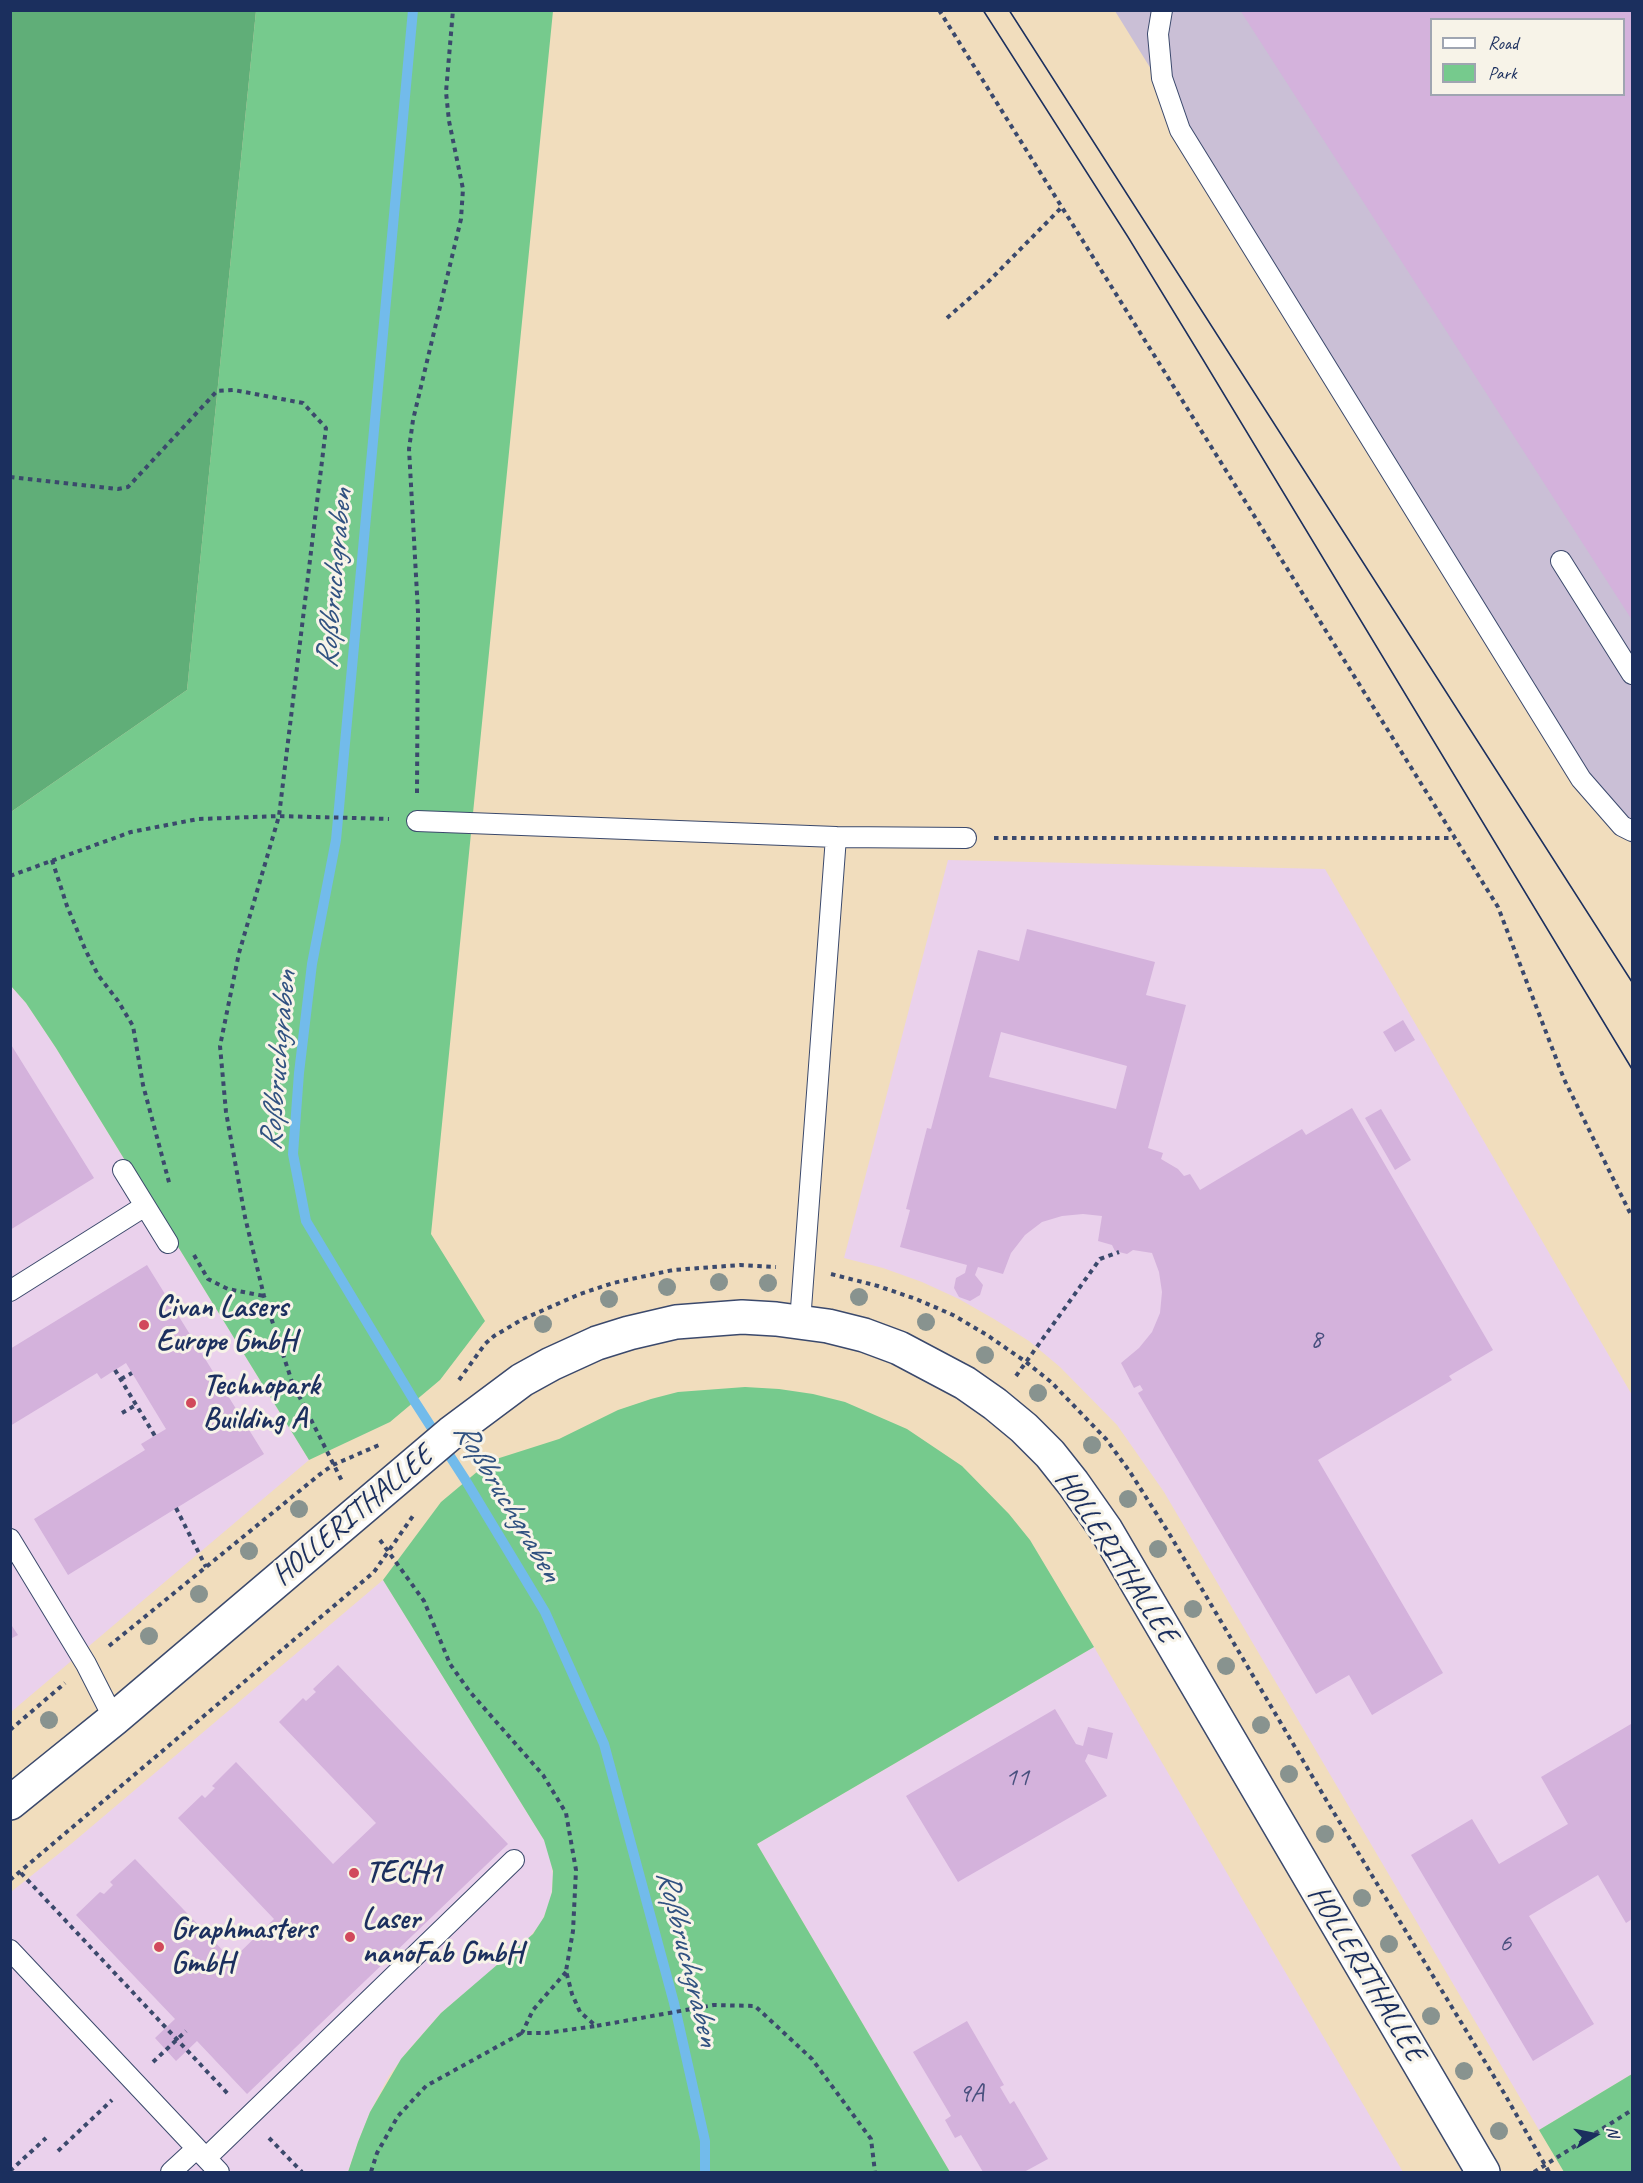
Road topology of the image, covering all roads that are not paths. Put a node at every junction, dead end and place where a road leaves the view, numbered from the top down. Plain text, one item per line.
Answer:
1 (1161, 10) edge
2 (1561, 561) dead end
3 (1632, 674) edge
4 (417, 820) road end
5 (1632, 831) edge
6 (836, 837) junction
7 (966, 838) road end
8 (123, 1170) dead end
9 (145, 1206) junction
10 (168, 1243) dead end
11 (10, 1291) edge
12 (800, 1322) junction
13 (10, 1539) edge
14 (114, 1719) junction
15 (10, 1803) edge
16 (514, 1860) dead end
17 (10, 1950) edge
18 (207, 2160) edge
19 (171, 2172) edge
20 (1483, 2172) edge

1 - 5 lane
2 - 3 lane
4 - 6 lane
6 - 7 lane
6 - 12 lane
8 - 9 lane
9 - 10 lane
9 - 11 lane
12 - 14 street, HOLLERITHALLEE
12 - 20 street, HOLLERITHALLEE
13 - 14 lane
14 - 15 street, HOLLERITHALLEE
16 - 18 lane
17 - 18 lane
18 - 19 lane

